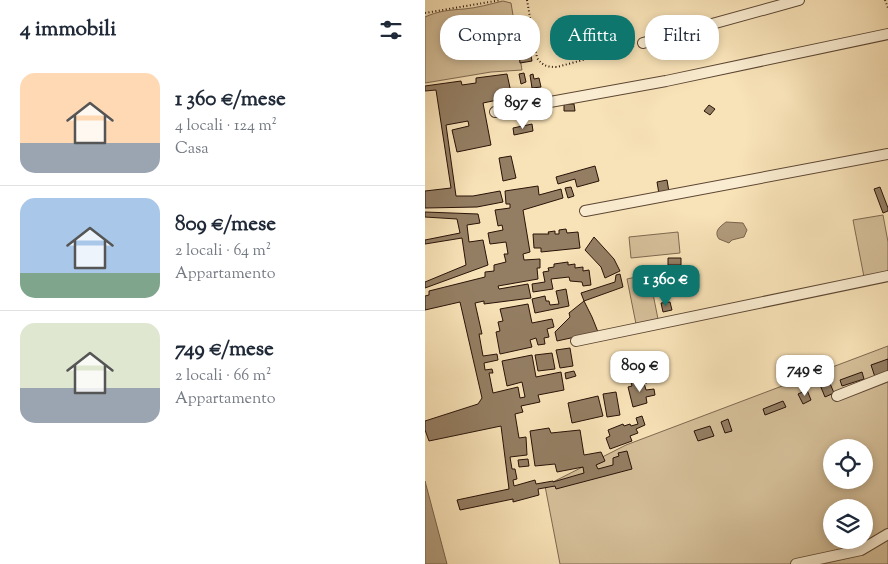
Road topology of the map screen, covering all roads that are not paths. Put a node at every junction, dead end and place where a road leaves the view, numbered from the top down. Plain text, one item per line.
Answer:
1 (799, 0) edge
2 (888, 34) edge
3 (643, 43) road end
4 (495, 112) dead end
5 (888, 154) edge
6 (585, 211) dead end
7 (888, 276) edge
8 (576, 341) dead end
9 (888, 376) edge
10 (837, 396) dead end
11 (888, 534) edge
12 (795, 564) edge

1 - 3 lane
2 - 4 lane
5 - 6 lane
7 - 8 lane
9 - 10 lane
11 - 12 lane

